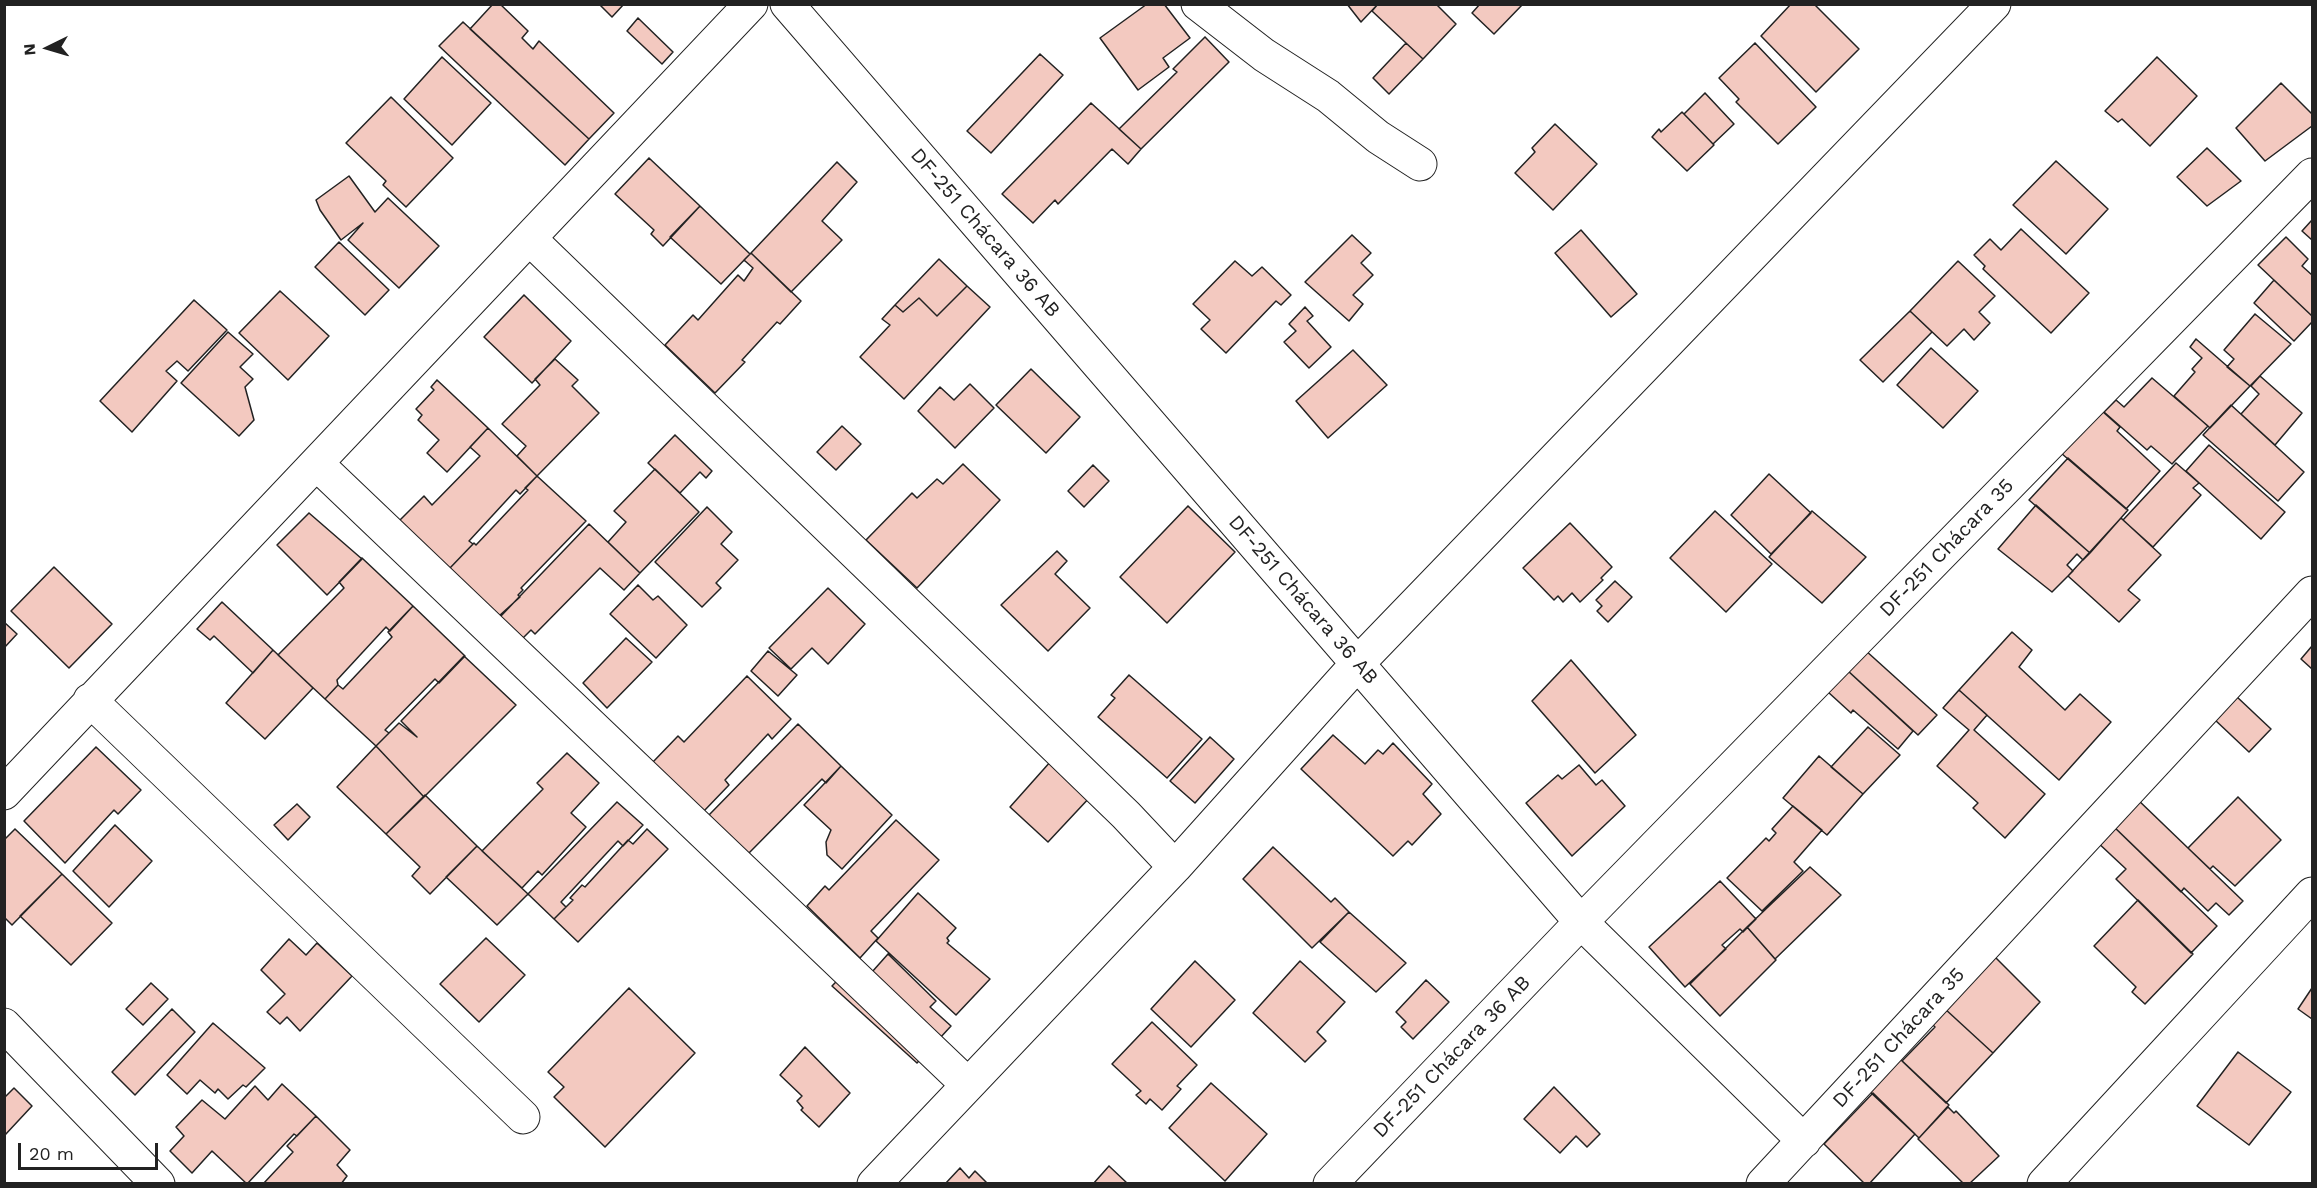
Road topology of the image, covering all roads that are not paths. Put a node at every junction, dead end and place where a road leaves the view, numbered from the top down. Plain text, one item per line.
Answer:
1 (751, 4) edge
2 (787, 4) edge
3 (1198, 4) edge
4 (1994, 4) edge
5 (1420, 164) dead end
6 (2313, 175) edge
7 (530, 239) junction
8 (317, 464) junction
9 (2313, 593) edge
10 (1358, 663) junction
11 (90, 700) junction
12 (4, 793) edge
13 (1175, 867) junction
14 (2313, 894) edge
15 (1581, 922) junction
16 (4, 1025) edge
17 (967, 1084) junction
18 (523, 1117) dead end
19 (1804, 1141) junction
20 (158, 1184) edge
21 (874, 1184) edge
22 (1330, 1184) edge
23 (1763, 1184) edge
24 (2044, 1184) edge

1 - 7 street
2 - 10 street, DF-251 Chácara 36 AB
3 - 5 street
4 - 10 street
6 - 15 street, DF-251 Chácara 35
7 - 8 street
7 - 13 street
8 - 11 street
8 - 17 street
9 - 19 street, DF-251 Chácara 35
10 - 13 street
10 - 15 street, DF-251 Chácara 36 AB
11 - 12 street
11 - 18 street
13 - 17 street
14 - 24 street
15 - 19 street
15 - 22 street, DF-251 Chácara 36 AB
16 - 20 street
17 - 21 street
19 - 23 street, DF-251 Chácara 35

